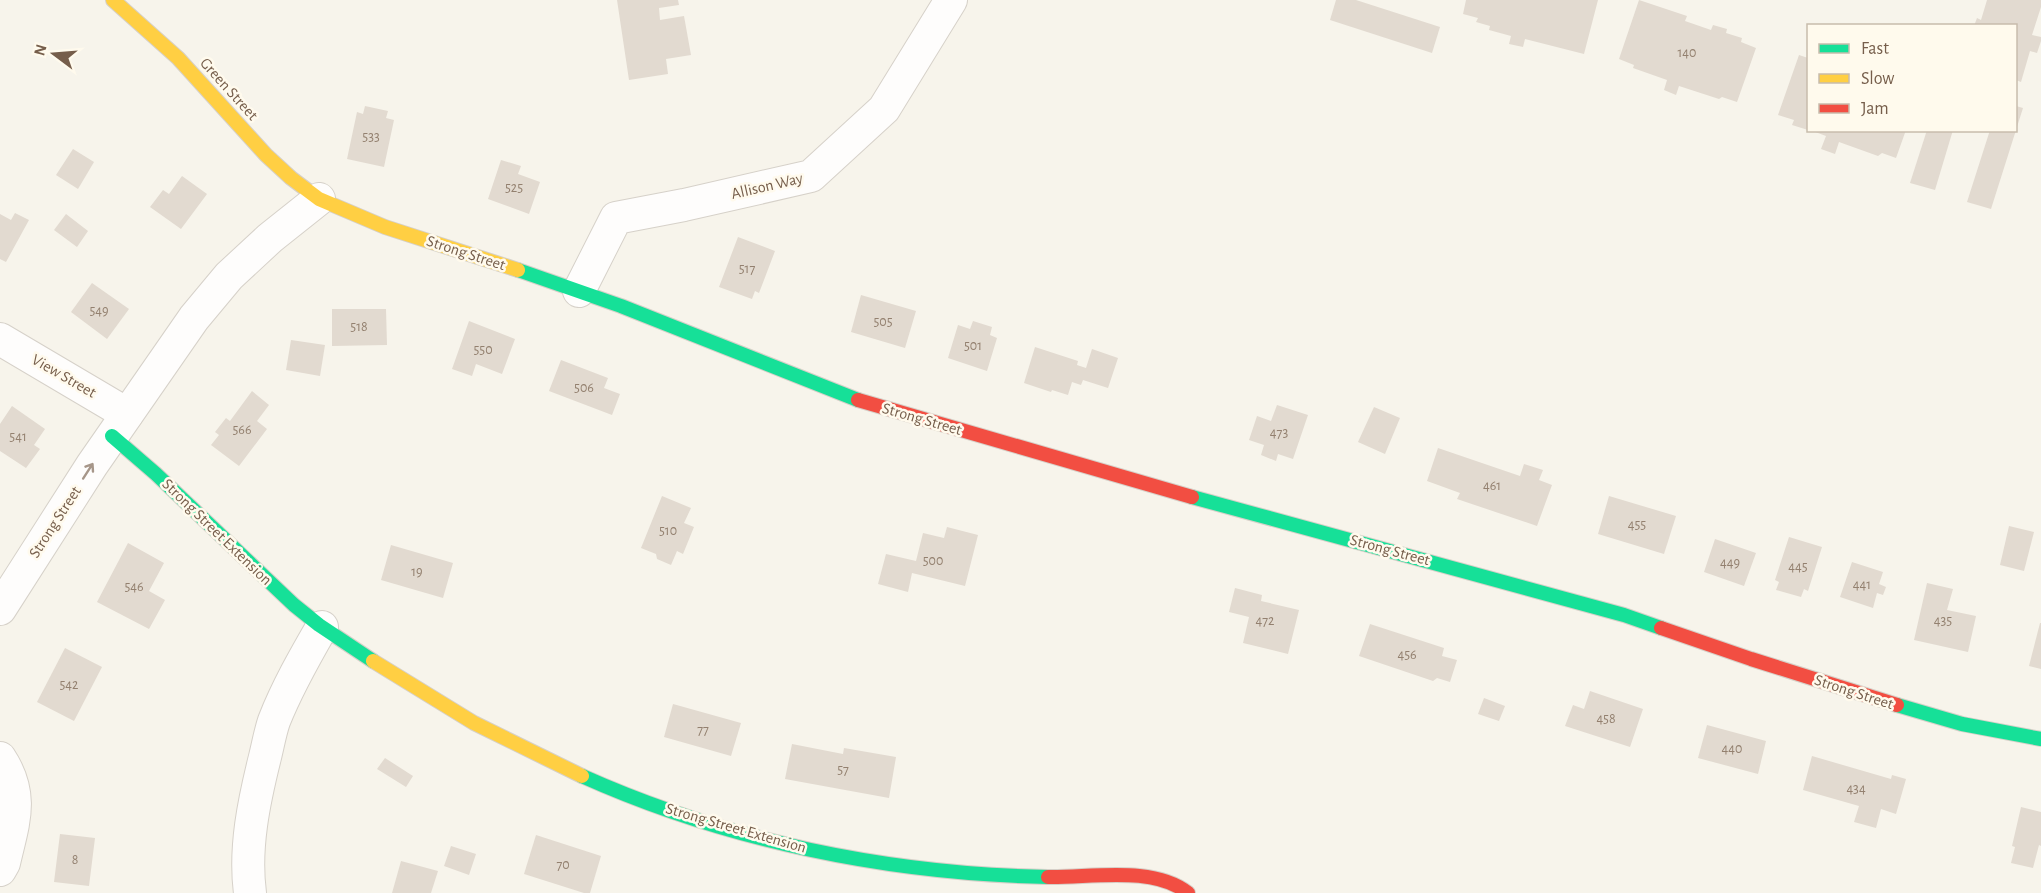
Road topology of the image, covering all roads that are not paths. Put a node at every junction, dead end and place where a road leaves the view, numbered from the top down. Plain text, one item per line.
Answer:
1 (113, 0) edge
2 (951, 0) edge
3 (320, 199) junction
4 (579, 291) junction
5 (0, 339) edge
6 (120, 425) junction
7 (0, 609) edge
8 (322, 627) junction
9 (2041, 739) edge
10 (0, 758) edge
11 (0, 870) edge
12 (250, 893) edge
13 (1188, 893) edge

1 - 3 street, Green Street
2 - 4 street, Allison Way
3 - 4 street, Strong Street
3 - 6 street, Strong Street
4 - 9 street, Strong Street
5 - 6 street, View Street
7 -> 6 street, Strong Street
6 - 8 street, Strong Street Extension
8 - 12 street
8 - 13 street, Strong Street Extension
10 - 11 street

